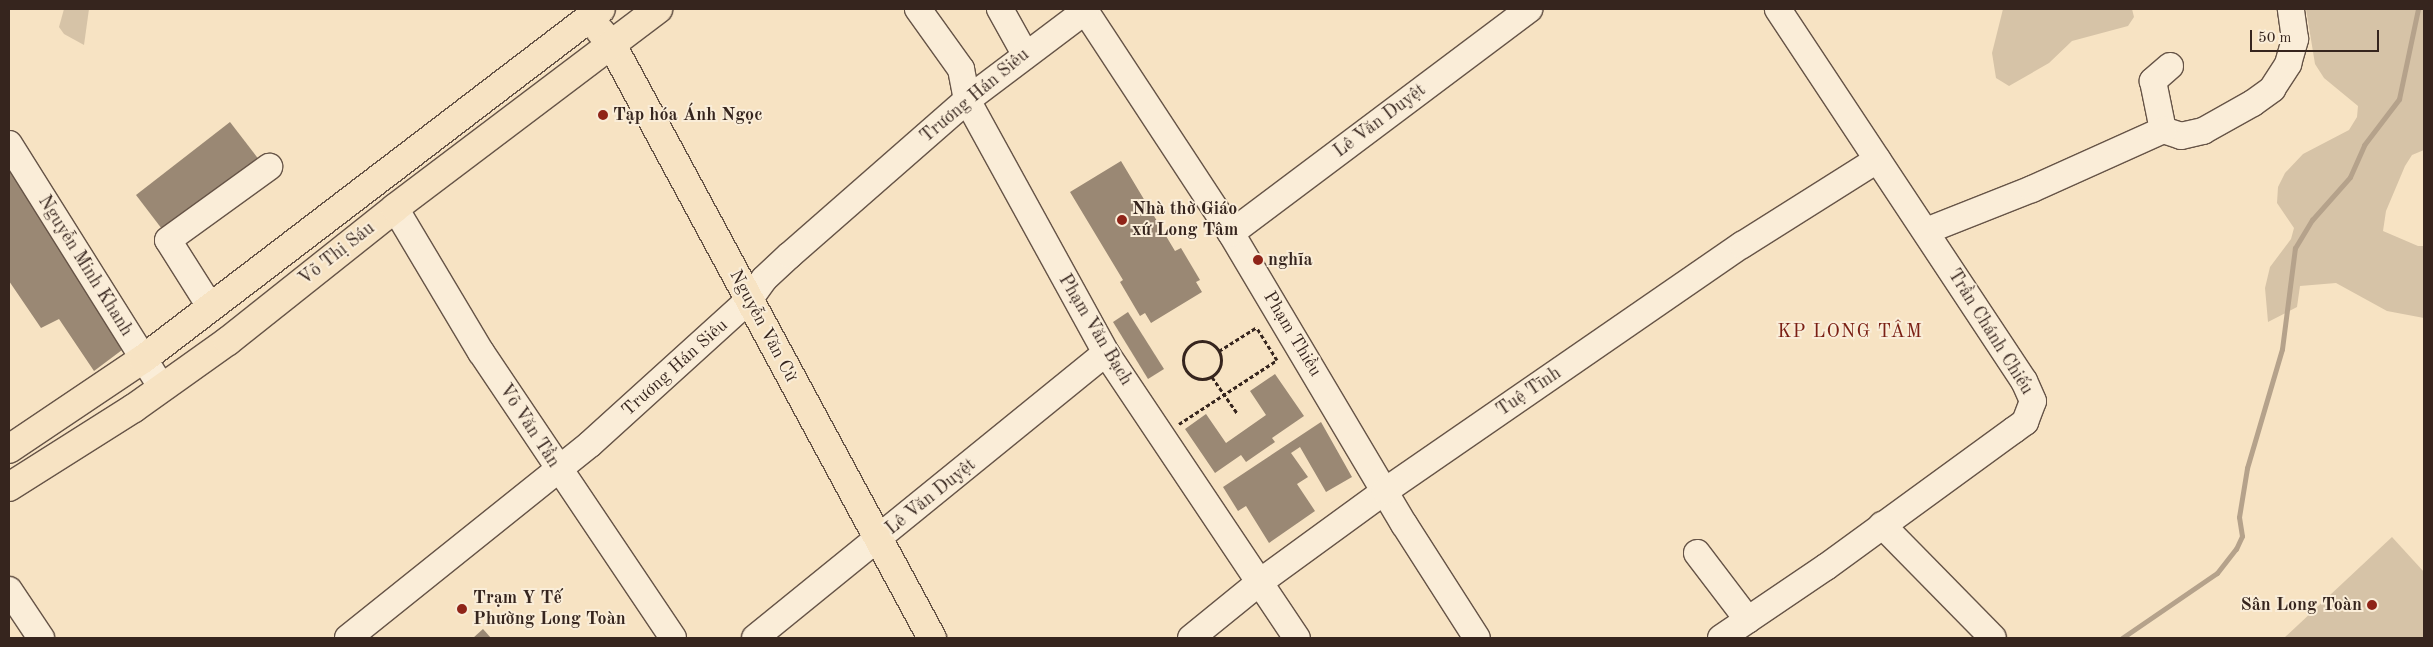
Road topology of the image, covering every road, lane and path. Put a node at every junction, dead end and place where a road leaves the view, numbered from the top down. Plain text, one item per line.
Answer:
1 (658, 9) edge
2 (918, 9) edge
3 (1000, 9) edge
4 (1529, 9) edge
5 (2291, 9) edge
6 (1084, 10) edge
7 (1782, 10) edge
8 (591, 12) edge
9 (612, 45) junction
10 (1025, 54) junction
11 (2170, 66) dead end
12 (967, 100) junction
13 (2163, 130) junction
14 (9, 144) edge
15 (1877, 160) junction
16 (269, 167) dead end
17 (395, 208) junction
18 (1926, 232) junction
19 (1231, 233) junction
20 (749, 300) junction
21 (211, 308) junction
22 (1262, 323) dead end
23 (1256, 327) junction
24 (1220, 351) junction
25 (1106, 353) junction
26 (143, 360) junction
27 (1212, 377) junction
28 (162, 388) junction
29 (1224, 394) junction
30 (1237, 413) dead end
31 (1162, 434) junction
32 (9, 449) edge
33 (558, 471) junction
34 (9, 487) edge
35 (1385, 491) junction
36 (1882, 525) junction
37 (878, 540) junction
38 (1697, 552) dead end
39 (1260, 582) junction
40 (9, 590) edge
41 (1748, 620) junction
42 (41, 638) edge
43 (348, 638) edge
44 (673, 638) edge
45 (754, 638) edge
46 (932, 638) edge
47 (1191, 638) edge
48 (1297, 638) edge
49 (1477, 638) edge
50 (1721, 638) edge
51 (1993, 638) edge

1 - 9 main road, Võ Thị Sáu
2 - 12 street, Phạm Văn Bạch
3 - 10 street
4 - 19 street, Lê Văn Duyệt
5 - 13 street
6 - 10 street, Trương Hán Siêu
6 - 19 street, Phạm Thiều
7 - 15 street, Trần Chánh Chiếu
8 - 9 main road, Nguyễn Văn Cừ
8 - 21 main road, Võ Thị Sáu
9 - 17 main road, Võ Thị Sáu
9 - 20 main road, Nguyễn Văn Cừ
10 - 12 street, Trương Hán Siêu
11 - 13 street
12 - 20 street, Trương Hán Siêu
12 - 25 street, Phạm Văn Bạch
13 - 18 street
14 - 26 street, Nguyễn Minh Khanh
15 - 18 street, Trần Chánh Chiếu
15 - 35 street, Tuệ Tĩnh
16 - 21 street
17 - 28 main road, Võ Thị Sáu
17 - 33 street, Võ Văn Tần
18 - 36 street, Trần Chánh Chiếu
19 - 35 street, Phạm Thiều
20 - 33 street, Trương Hán Siêu
20 - 37 main road, Nguyễn Văn Cừ
21 - 26 main road, Võ Thị Sáu
22 - 23 path
23 - 24 path
23 - 29 path
24 - 27 path
24 - 27 path
25 - 31 street, Phạm Văn Bạch
25 - 37 street, Lê Văn Duyệt
26 - 28 street, Nguyễn Minh Khanh
26 - 32 main road, Võ Thị Sáu
27 - 29 path
28 - 34 main road, Võ Thị Sáu
29 - 30 path
29 - 31 path
31 - 39 street, Phạm Văn Bạch
33 - 43 street, Trương Hán Siêu
33 - 44 street, Võ Văn Tần
35 - 39 street, Tuệ Tĩnh
35 - 49 street, Phạm Thiều
36 - 41 street, Trần Chánh Chiếu
36 - 51 street
37 - 45 street, Lê Văn Duyệt
37 - 46 main road, Nguyễn Văn Cừ
38 - 41 street
39 - 47 street, Tuệ Tĩnh
39 - 48 street, Phạm Văn Bạch
40 - 42 street
41 - 50 street, Trần Chánh Chiếu

